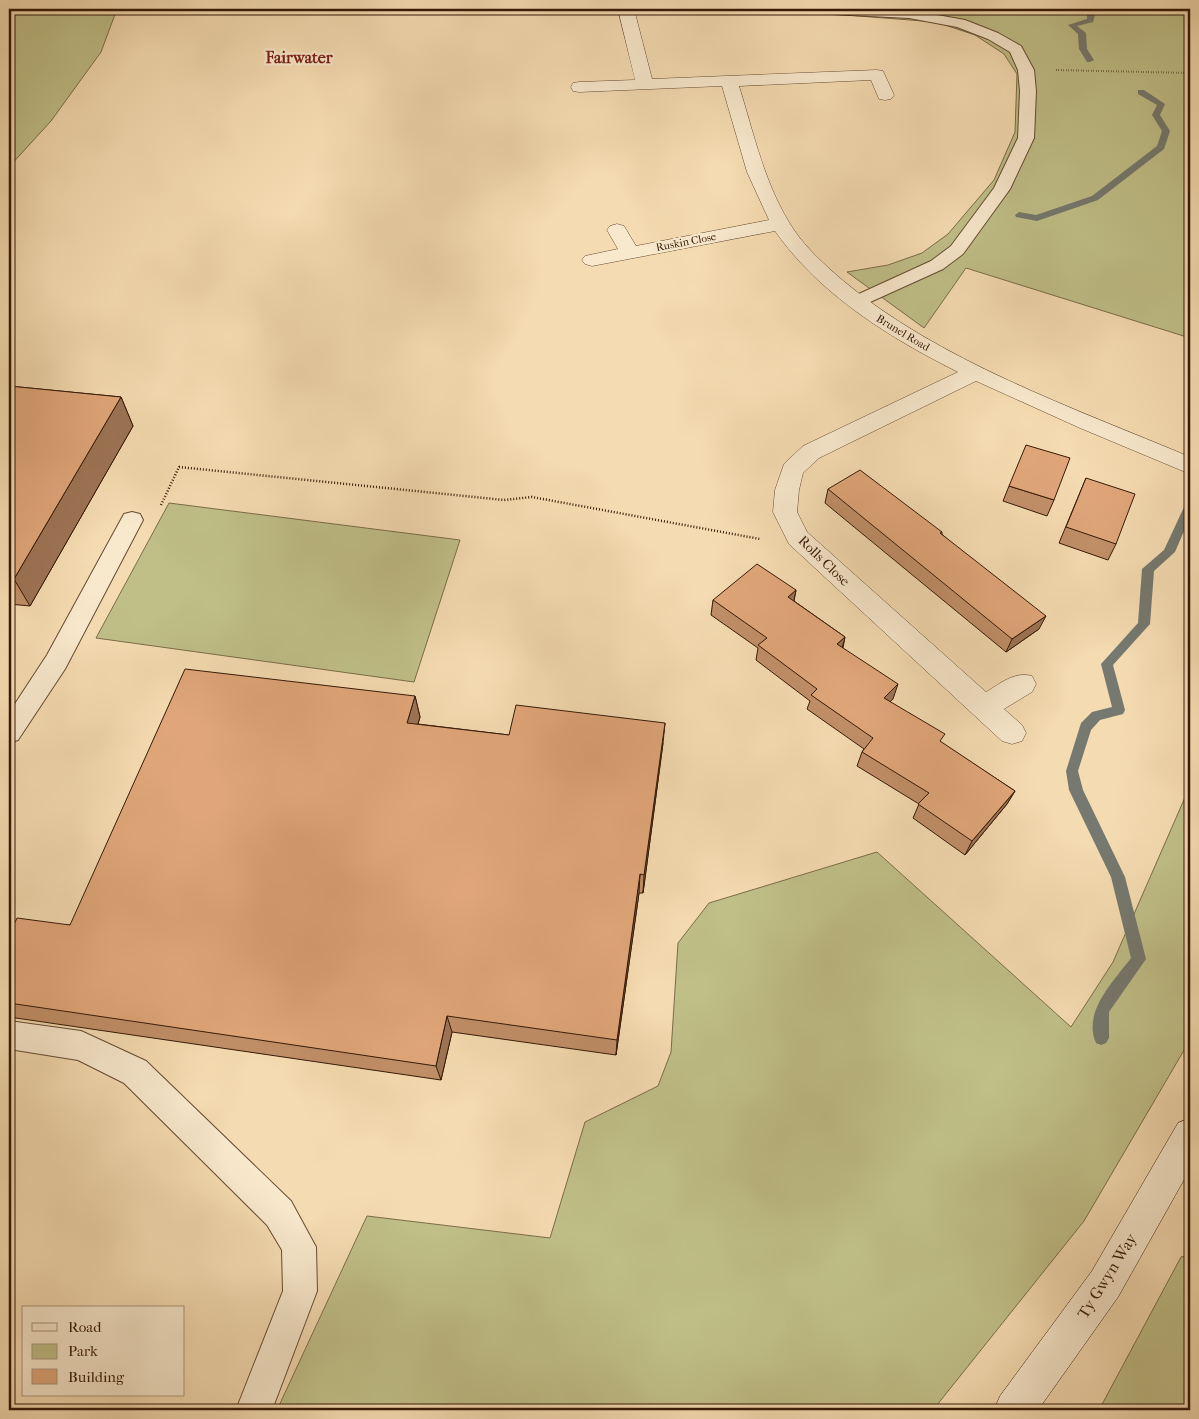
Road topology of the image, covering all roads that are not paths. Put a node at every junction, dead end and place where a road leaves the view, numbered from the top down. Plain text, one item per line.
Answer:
1 (626, 9) edge
2 (811, 9) edge
3 (729, 81) junction
4 (645, 85) junction
5 (579, 87) dead end
6 (885, 95) dead end
7 (780, 224) junction
8 (617, 230) dead end
9 (630, 252) junction
10 (592, 260) dead end
11 (856, 302) junction
12 (975, 373) junction
13 (1190, 466) edge
14 (132, 520) road end
15 (1022, 684) dead end
16 (984, 707) junction
17 (9, 733) edge
18 (1012, 733) dead end
19 (9, 1035) edge
20 (1190, 1135) edge
21 (254, 1410) edge
22 (1014, 1410) edge

1 - 4 street
2 - 11 lane
3 - 4 street
3 - 6 street
3 - 7 street, Brunel Road
4 - 5 street
7 - 9 street, Ruskin Close
7 - 11 street, Brunel Road
8 - 9 street
9 - 10 street, Ruskin Close
11 - 12 street, Brunel Road
12 - 13 street, Brunel Road
12 - 16 street, Rolls Close
14 - 17 lane
15 - 16 street
16 - 18 street, Rolls Close
19 - 21 lane
20 - 22 street, Ty Gwyn Way

